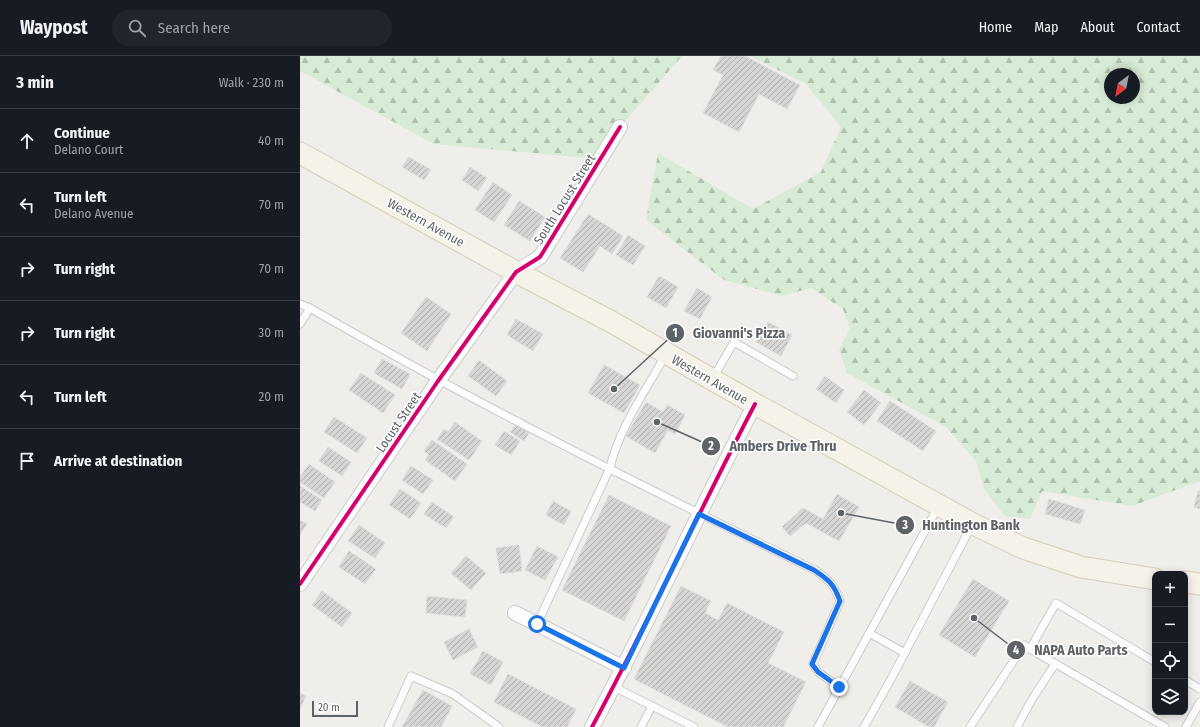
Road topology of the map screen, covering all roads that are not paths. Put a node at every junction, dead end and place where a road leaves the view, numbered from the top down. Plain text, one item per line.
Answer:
1 (620, 127) dead end
2 (300, 153) edge
3 (516, 272) junction
4 (300, 304) edge
5 (310, 308) junction
6 (300, 324) edge
7 (666, 354) junction
8 (793, 376) dead end
9 (712, 380) junction
10 (438, 381) junction
11 (755, 404) junction
12 (610, 468) junction
13 (939, 505) junction
14 (699, 514) junction
15 (973, 524) junction
16 (1152, 579) edge
17 (1188, 582) edge
18 (300, 584) edge
19 (1200, 584) edge
20 (516, 613) dead end
21 (537, 624) junction
22 (869, 633) junction
23 (1030, 649) junction
24 (905, 653) junction
25 (1152, 660) edge
26 (1055, 664) junction
27 (624, 668) junction
28 (1188, 682) edge
29 (614, 687) junction
30 (839, 687) junction
31 (1200, 689) edge
32 (1200, 702) edge
33 (652, 706) junction
34 (388, 727) edge
35 (499, 727) edge
36 (592, 727) edge
37 (641, 727) edge
38 (694, 727) edge
39 (818, 727) edge
40 (864, 727) edge
41 (970, 727) edge
42 (1018, 727) edge
43 (1165, 727) edge
44 (1186, 727) edge

1 - 3 street, South Locust Street
2 - 3 main road, Western Avenue
3 - 7 main road, Western Avenue
3 - 10 street, Locust Street
4 - 5 lane
5 - 6 lane
5 - 10 lane
7 - 9 main road, Western Avenue
7 - 12 lane
8 - 9 lane
9 - 11 main road, Western Avenue
10 - 12 lane
10 - 18 street, Locust Street
11 - 13 main road, Western Avenue
11 - 14 street
12 - 14 lane
12 - 21 lane
13 - 15 main road, Western Avenue
13 - 22 lane
14 - 27 street
14 - 30 lane
15 - 16 main road, Western Avenue
15 - 24 lane
17 - 19 main road
20 - 21 street
21 - 27 street
22 - 24 lane
22 - 30 lane
23 - 25 lane
23 - 26 lane
23 - 41 lane
24 - 40 lane
26 - 42 lane
26 - 43 lane
27 - 29 street
28 - 31 lane
29 - 33 lane
29 - 36 street
30 - 39 lane
32 - 44 lane
33 - 37 lane
33 - 38 lane
34 - 35 lane

